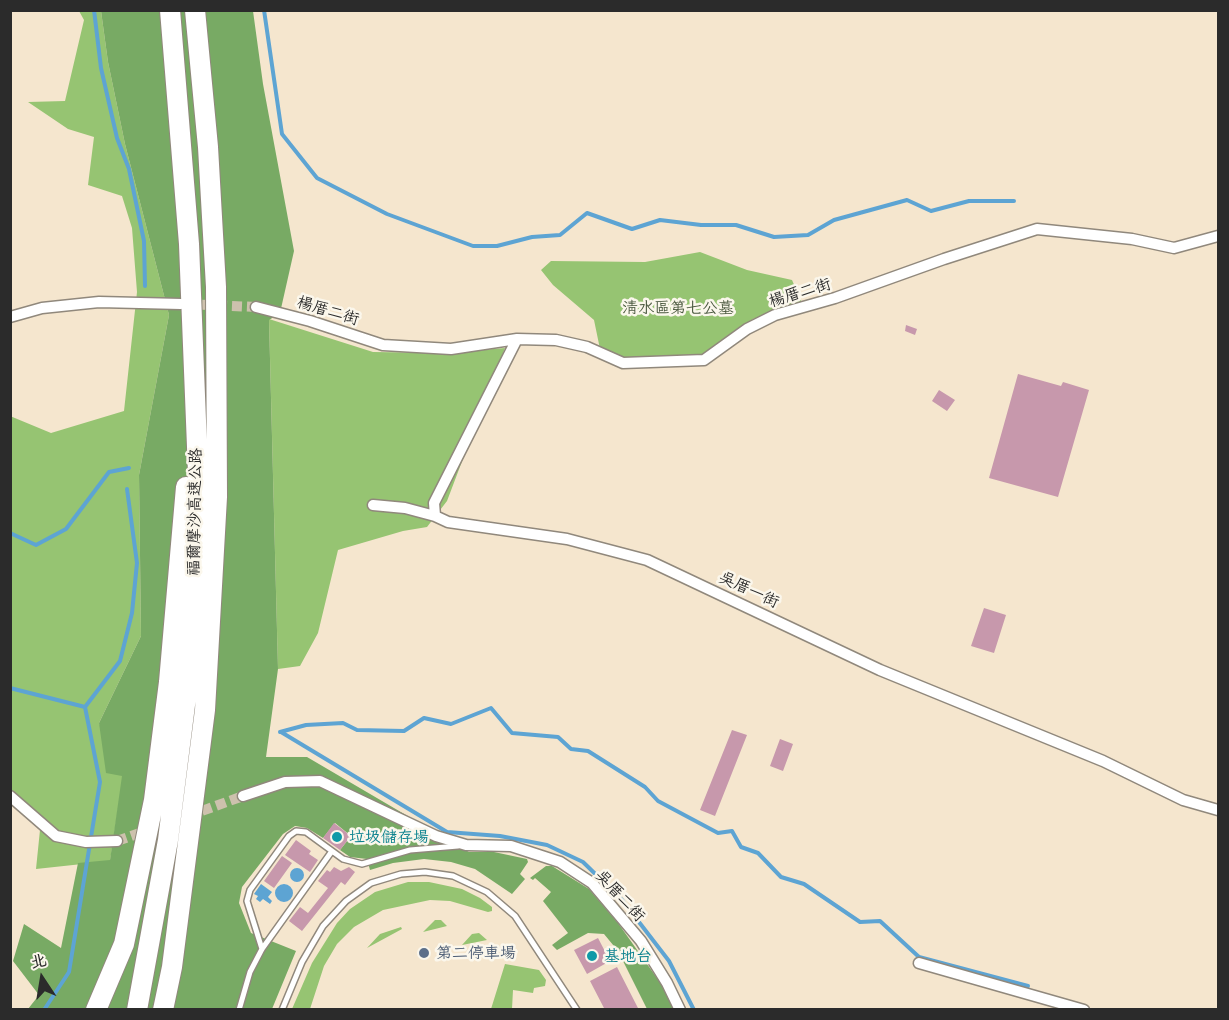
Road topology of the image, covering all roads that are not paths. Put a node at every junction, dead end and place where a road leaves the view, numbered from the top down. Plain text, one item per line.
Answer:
1 (170, 10) edge
2 (195, 10) edge
3 (1218, 236) edge
4 (189, 244) junction
5 (181, 303) tunnel mouth
6 (256, 307) tunnel mouth
7 (10, 317) edge
8 (518, 339) junction
9 (373, 505) dead end
10 (435, 516) junction
11 (10, 796) edge
12 (243, 796) tunnel mouth
13 (1218, 810) edge
14 (117, 841) tunnel mouth
15 (466, 845) junction
16 (332, 851) junction
17 (262, 949) junction
18 (919, 963) dead end
19 (96, 1010) edge
20 (137, 1010) edge
21 (163, 1010) edge
22 (239, 1010) edge
23 (282, 1010) edge
24 (577, 1010) edge
25 (680, 1010) edge
26 (1084, 1010) edge

1 - 4 highway, 福爾摩沙高速公路
2 - 21 highway, 福爾摩沙高速公路
3 - 8 street, 楊厝二街
4 - 19 highway
4 - 20 highway, 福爾摩沙高速公路
5 - 7 street
6 - 8 street, 楊厝二街
8 - 10 street
9 - 10 street, 吳厝一街
10 - 13 street, 吳厝一街
11 - 14 street
12 - 15 street, 吳厝二街
15 - 16 lane
15 - 25 street, 吳厝二街
16 - 17 lane
16 - 17 lane
17 - 22 lane
18 - 26 street
23 - 24 lane

